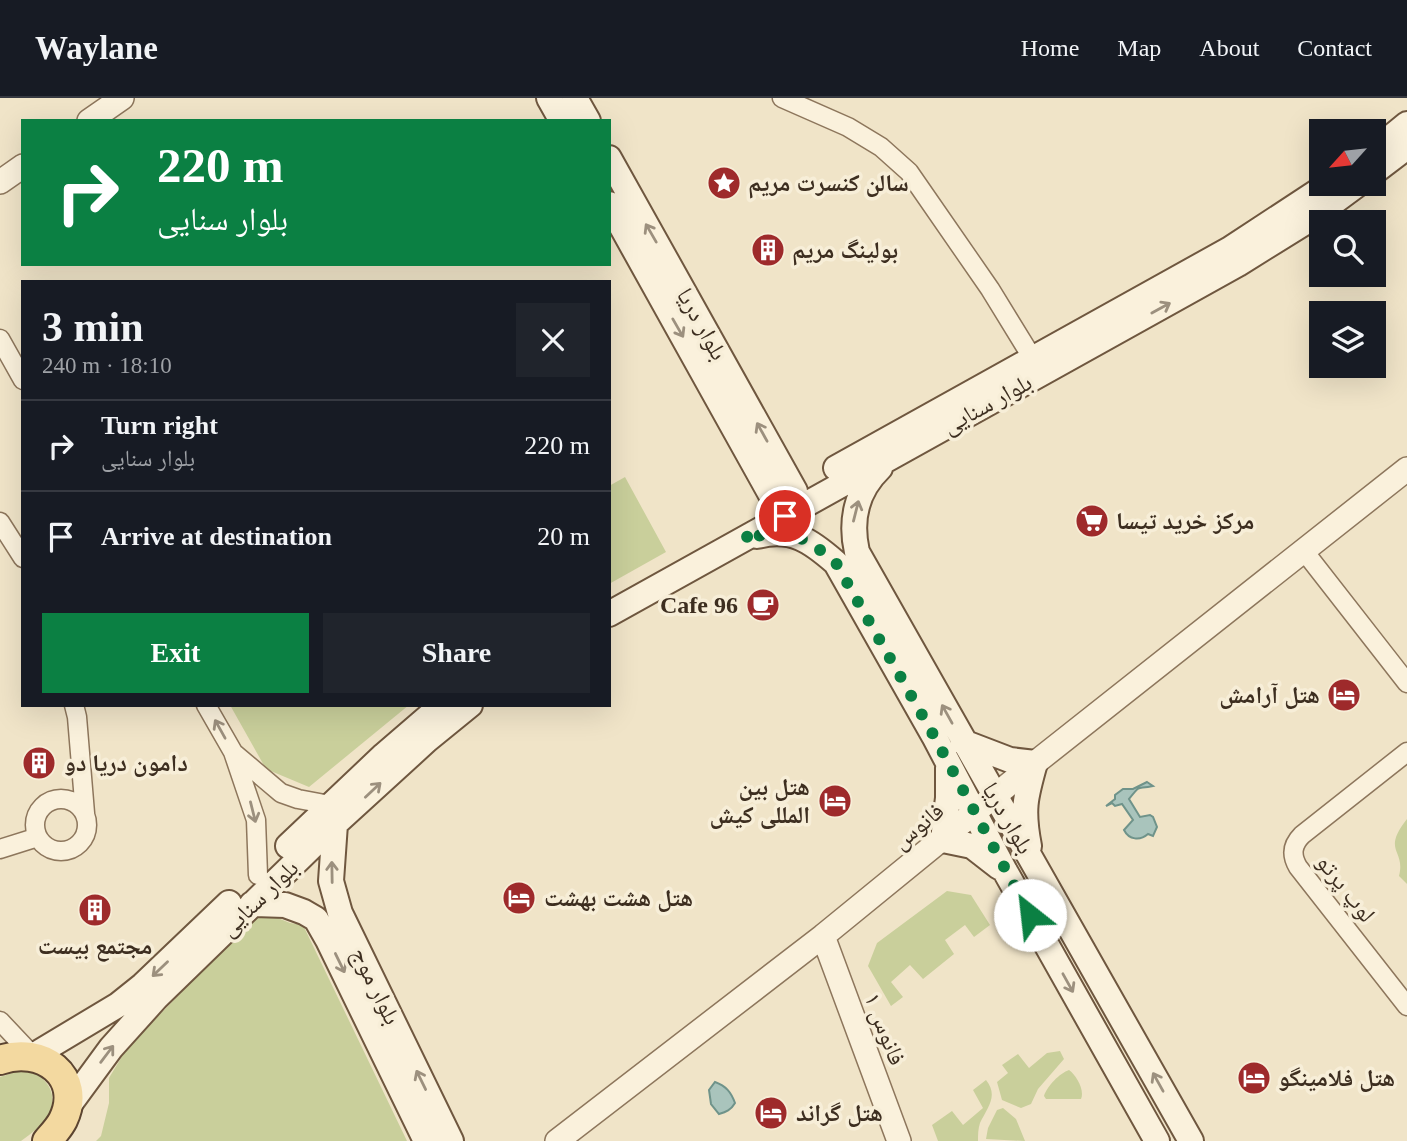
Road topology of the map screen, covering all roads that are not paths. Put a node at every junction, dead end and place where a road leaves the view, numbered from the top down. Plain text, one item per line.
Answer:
1 (122, 98) edge
2 (549, 98) edge
3 (575, 98) edge
4 (782, 98) edge
5 (92, 119) edge
6 (561, 119) edge
7 (587, 119) edge
8 (1407, 124) edge
9 (1390, 158) edge
10 (21, 167) edge
11 (612, 170) edge
12 (0, 182) edge
13 (1311, 196) edge
14 (1342, 196) edge
15 (611, 207) edge
16 (0, 339) edge
17 (1033, 359) junction
18 (718, 375) junction
19 (21, 376) edge
20 (891, 457) junction
21 (1407, 469) edge
22 (785, 497) junction
23 (0, 522) edge
24 (743, 539) junction
25 (1304, 551) junction
26 (21, 555) edge
27 (611, 594) edge
28 (611, 613) edge
29 (1407, 683) edge
30 (74, 707) edge
31 (207, 707) edge
32 (440, 707) edge
33 (468, 707) edge
34 (963, 742) junction
35 (233, 752) junction
36 (1407, 752) edge
37 (1035, 763) junction
38 (948, 764) junction
39 (995, 797) junction
40 (85, 813) junction
41 (975, 814) junction
42 (333, 815) junction
43 (38, 837) junction
44 (943, 840) junction
45 (0, 849) edge
46 (1031, 857) junction
47 (1005, 871) junction
48 (258, 875) junction
49 (252, 904) junction
50 (823, 936) junction
51 (1407, 1006) edge
52 (0, 1021) edge
53 (33, 1056) junction
54 (0, 1060) edge
55 (67, 1108) junction
56 (47, 1141) edge
57 (426, 1141) edge
58 (451, 1141) edge
59 (557, 1141) edge
60 (900, 1141) edge
61 (1157, 1141) edge
62 (1191, 1141) edge

1 - 5 street
2 - 6 main road
3 - 7 main road
4 - 17 street
8 - 9 main road
10 - 12 street
18 -> 11 main road, بلوار دریا
13 - 17 main road, بلوار سنایی
20 -> 14 main road, بلوار سنایی
15 -> 18 main road, بلوار دریا
16 - 19 street
17 - 22 main road, بلوار سنایی
18 - 22 main road, بلوار دریا
20 - 24 main road, بلوار سنایی
34 -> 20 main road, بلوار دریا
21 - 25 street, فانوس
22 - 27 main road, بلوار سنایی
23 - 26 street
24 - 28 main road, بلوار سنایی
24 - 38 main road, بلوار دریا
25 - 29 street
25 - 37 street, فانوس
30 - 40 street
35 -> 31 street
32 - 42 main road, بلوار سنایی
42 -> 33 main road, بلوار سنایی
34 - 37 main road
34 - 39 main road, بلوار دریا
35 - 42 street
35 -> 48 street
36 - 51 street, لوپ پرتو
37 - 39 street, فانوس
37 - 46 main road
38 - 41 main road, بلوار دریا
38 - 44 main road
39 - 41 street, فانوس
39 - 46 main road, بلوار دریا
40 - 43 street
40 - 43 street
41 - 44 street, فانوس
41 - 47 main road, بلوار دریا
42 - 48 main road, بلوار سنایی
42 - 49 main road, بلوار سنایی
58 -> 42 main road, بلوار موج
43 - 45 street
44 - 47 main road
44 - 50 street, فانوس
62 -> 46 main road, بلوار دریا
47 -> 61 main road, بلوار دریا
48 -> 53 main road, بلوار سنایی
55 -> 49 main road, بلوار سنایی
49 -> 57 main road, بلوار موج
50 - 59 street, فانوس
50 - 60 street, فانوس ۱
52 - 53 street
53 - 54 main road
53 - 55 main road
55 - 56 main road

